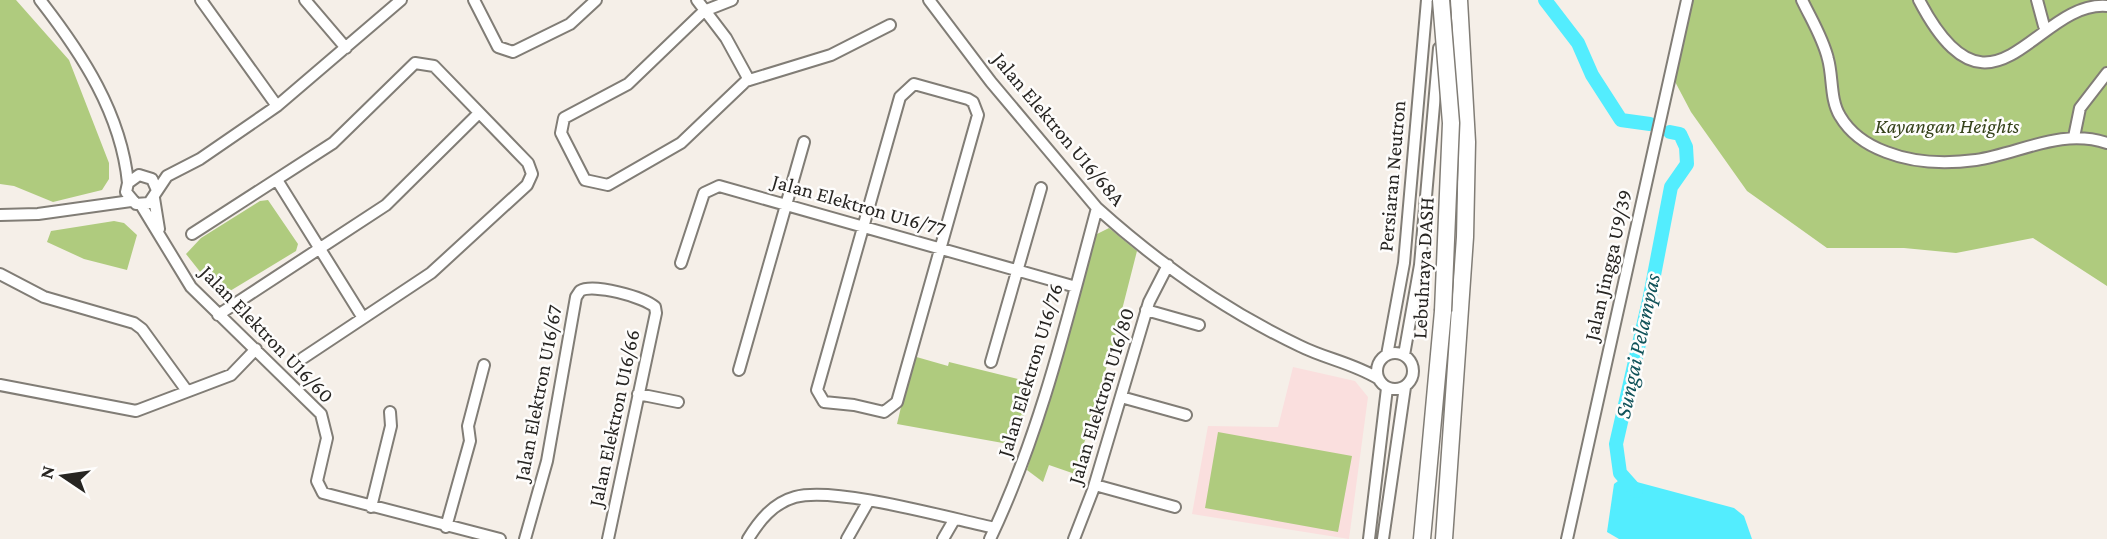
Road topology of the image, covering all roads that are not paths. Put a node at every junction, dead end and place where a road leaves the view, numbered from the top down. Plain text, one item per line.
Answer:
1 (40, 0) edge
2 (201, 0) edge
3 (305, 0) edge
4 (401, 0) edge
5 (596, 0) edge
6 (696, 0) edge
7 (732, 0) edge
8 (929, 0) edge
9 (1427, 0) edge
10 (1442, 0) edge
11 (1459, 0) edge
12 (1687, 0) edge
13 (1802, 0) edge
14 (1919, 0) edge
15 (2036, 0) edge
16 (475, 1) edge
17 (2107, 6) edge
18 (704, 11) junction
19 (890, 25) dead end
20 (2044, 26) junction
21 (346, 48) junction
22 (2107, 73) edge
23 (749, 80) junction
24 (277, 106) junction
25 (478, 114) junction
26 (2074, 137) junction
27 (804, 142) dead end
28 (2107, 143) edge
29 (125, 157) junction
30 (146, 175) junction
31 (167, 176) junction
32 (277, 180) junction
33 (127, 185) junction
34 (1041, 188) dead end
35 (155, 193) junction
36 (136, 203) junction
37 (103, 204) junction
38 (786, 205) junction
39 (1097, 208) junction
40 (0, 215) edge
41 (863, 227) junction
42 (159, 232) junction
43 (192, 234) dead end
44 (319, 248) junction
45 (940, 248) junction
46 (681, 263) dead end
47 (1167, 265) junction
48 (1017, 271) junction
49 (0, 274) edge
50 (1076, 287) junction
51 (615, 293) joint
52 (1146, 310) junction
53 (218, 314) junction
54 (363, 318) junction
55 (1199, 324) dead end
56 (256, 349) junction
57 (1404, 355) junction
58 (303, 358) dead end
59 (1384, 358) junction
60 (991, 362) dead end
61 (484, 365) dead end
62 (1357, 366) junction
63 (739, 370) dead end
64 (1379, 379) junction
65 (0, 385) edge
66 (1405, 387) junction
67 (1387, 388) junction
68 (187, 391) junction
69 (638, 394) junction
70 (1121, 397) junction
71 (678, 402) dead end
72 (390, 412) dead end
73 (1186, 415) dead end
74 (1095, 485) junction
75 (868, 502) junction
76 (371, 507) junction
77 (1175, 507) dead end
78 (954, 520) junction
79 (446, 527) junction
80 (995, 528) junction
81 (500, 539) edge
82 (525, 539) edge
83 (608, 539) edge
84 (748, 539) edge
85 (847, 539) edge
86 (943, 539) edge
87 (990, 539) edge
88 (1074, 539) edge
89 (1369, 539) edge
90 (1383, 539) edge
91 (1422, 539) edge
92 (1444, 539) edge
93 (1567, 539) edge

1 - 29 street
2 - 24 street
3 - 21 street
4 - 21 street
5 - 16 street
6 - 18 street
7 - 18 street
8 - 39 street, Jalan Elektron U16/68A
9 - 59 street, Persiaran Neutron
10 - 57 street, Persiaran Neutron
10 - 91 highway, Lebuhraya DASH, bridge
11 - 92 highway, Lebuhraya DASH
12 - 93 street, Jalan Jingga U9/39
13 - 26 street
14 - 20 street
15 - 20 street
17 - 20 street
18 - 23 street
18 - 23 street
19 - 23 street
21 - 24 street
22 - 26 street
24 - 31 street
25 - 32 street
25 - 44 street
25 - 54 street
26 - 28 street
27 - 38 street
29 - 30 street
29 - 33 street
30 - 31 street
30 - 33 street
30 - 35 street
31 - 35 street
32 - 43 street
32 - 44 street
33 - 36 street
33 - 37 street
34 - 48 street
35 - 36 street
35 - 42 street
36 - 37 street
36 - 42 street
37 - 40 street
38 - 41 street, Jalan Elektron U16/77
38 - 46 street, Jalan Elektron U16/77
38 - 63 street
39 - 47 street, Jalan Elektron U16/68A
39 - 50 street, Jalan Elektron U16/76
41 - 45 street, Jalan Elektron U16/77
41 - 45 street
41 - 45 street
42 - 53 street, Jalan Elektron U16/60
44 - 53 street
44 - 54 street
45 - 48 street, Jalan Elektron U16/77
47 - 52 street, Jalan Elektron U16/80
47 - 62 street, Jalan Elektron U16/68A
48 - 50 street, Jalan Elektron U16/77
48 - 60 street
49 - 68 street
50 - 80 street, Jalan Elektron U16/76
51 - 69 street, Jalan Elektron U16/66
51 - 82 street, Jalan Elektron U16/67
52 - 55 street
52 - 70 street, Jalan Elektron U16/80
53 - 56 street, Jalan Elektron U16/60
54 - 58 street
56 - 68 street
56 - 76 street, Jalan Elektron U16/60
57 - 59 street
57 - 66 street
59 - 62 street
59 - 64 street
61 - 79 street
62 - 64 street, Jalan Elektron U16/68A
64 - 67 street
65 - 68 street
66 - 67 street
66 - 90 street
67 - 89 street
69 - 71 street
69 - 83 street, Jalan Elektron U16/66
70 - 73 street
70 - 74 street, Jalan Elektron U16/80
72 - 76 street
74 - 77 street
74 - 88 street, Jalan Elektron U16/80
75 - 78 street
75 - 84 street
75 - 85 street
76 - 79 street, Jalan Elektron U16/60
78 - 80 street
78 - 86 street
79 - 81 street, Jalan Elektron U16/60
80 - 87 street, Jalan Elektron U16/76

